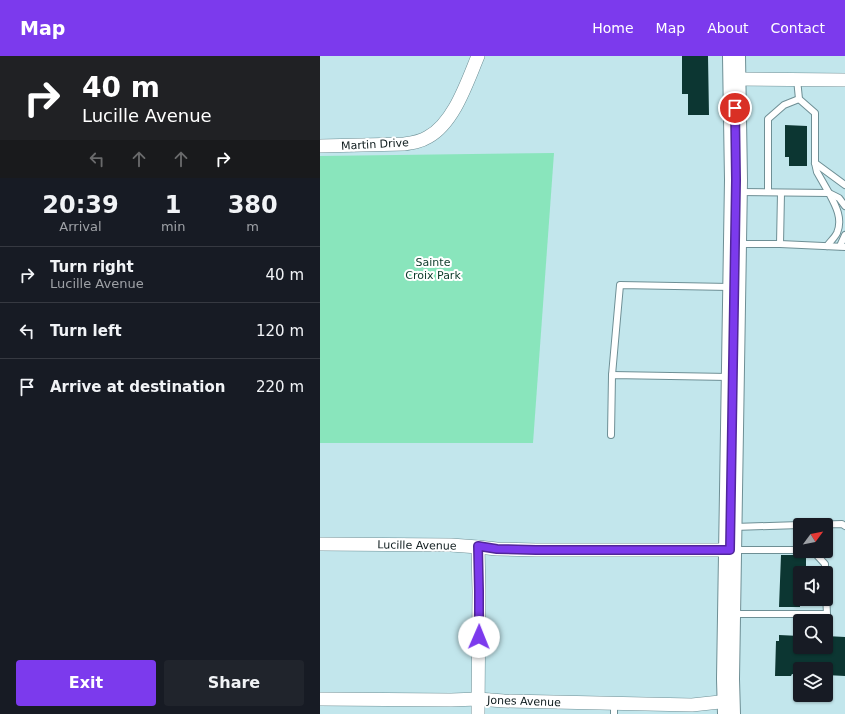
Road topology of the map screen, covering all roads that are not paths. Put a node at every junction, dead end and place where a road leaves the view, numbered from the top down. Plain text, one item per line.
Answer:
1 (478, 56) edge
2 (734, 56) edge
3 (734, 79) junction
4 (797, 79) junction
5 (845, 80) edge
6 (799, 99) junction
7 (320, 146) edge
8 (815, 163) junction
9 (845, 185) edge
10 (736, 192) junction
11 (768, 192) junction
12 (781, 193) junction
13 (829, 194) junction
14 (845, 206) edge
15 (845, 235) edge
16 (735, 244) junction
17 (780, 244) junction
18 (826, 246) junction
19 (842, 247) edge
20 (734, 288) junction
21 (612, 375) junction
22 (733, 377) junction
23 (611, 435) dead end
24 (833, 524) edge
25 (793, 525) edge
26 (845, 526) edge
27 (730, 527) junction
28 (320, 544) edge
29 (478, 546) junction
30 (730, 550) junction
31 (793, 550) edge
32 (819, 558) edge
33 (825, 566) edge
34 (827, 606) edge
35 (730, 614) junction
36 (320, 699) edge
37 (478, 699) junction
38 (729, 708) edge
39 (614, 709) edge
40 (478, 714) edge

1 - 7 street, Martin Drive
2 - 3 highway
3 - 4 street
3 - 10 highway
4 - 5 street
4 - 6 lane
6 - 8 lane
6 - 11 lane
8 - 9 lane
8 - 13 lane
10 - 11 lane
10 - 16 highway
11 - 12 lane
12 - 13 lane
12 - 17 lane
13 - 14 lane
13 - 18 lane
15 - 19 lane
16 - 17 lane
16 - 20 highway
17 - 18 lane
18 - 19 lane
20 - 21 lane
20 - 22 highway
21 - 22 lane
21 - 23 lane
22 - 27 highway
24 - 26 lane
25 - 27 lane
27 - 30 highway
28 - 29 street, Lucille Avenue
29 - 30 street, Lucille Avenue
29 - 37 street
30 - 31 lane
30 - 35 highway
32 - 33 lane
34 - 35 lane
35 - 38 highway
36 - 37 street, Jones Avenue
37 - 39 street, Jones Avenue
37 - 40 street
38 - 39 street, Jones Avenue

